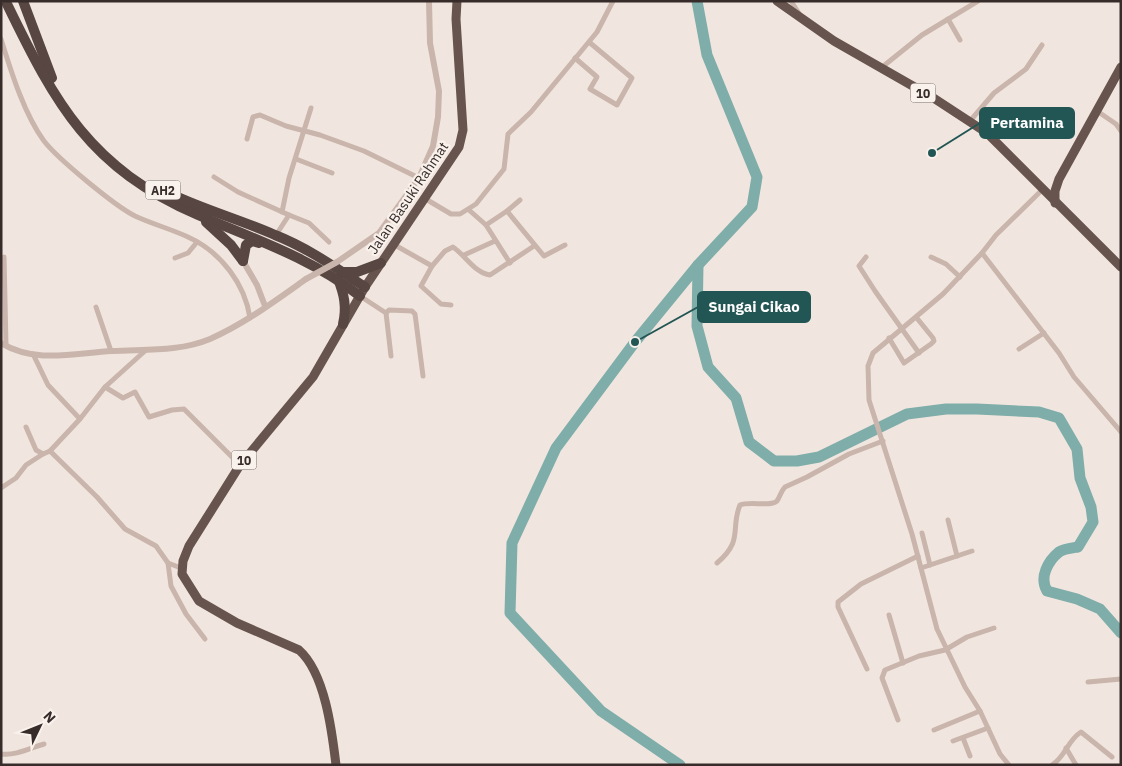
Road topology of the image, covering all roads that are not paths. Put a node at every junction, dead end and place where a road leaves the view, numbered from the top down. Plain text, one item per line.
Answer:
1 (23, 1) edge
2 (430, 1) edge
3 (457, 1) edge
4 (613, 1) edge
5 (777, 1) edge
6 (791, 1) edge
7 (978, 1) edge
8 (8, 4) dead end
9 (803, 19) junction
10 (948, 19) junction
11 (1, 39) edge
12 (960, 40) dead end
13 (589, 42) junction
14 (1042, 45) dead end
15 (575, 58) junction
16 (1121, 67) edge
17 (881, 68) junction
18 (311, 108) dead end
19 (1096, 112) junction
20 (970, 121) junction
21 (304, 131) junction
22 (1121, 131) edge
23 (247, 139) dead end
24 (296, 159) junction
25 (332, 173) dead end
26 (214, 177) dead end
27 (419, 178) junction
28 (1058, 178) junction
29 (1040, 187) junction
30 (424, 198) junction
31 (520, 200) dead end
32 (1055, 203) junction
33 (469, 210) junction
34 (507, 210) junction
35 (282, 212) junction
36 (195, 214) junction
37 (289, 215) junction
38 (486, 225) junction
39 (276, 235) junction
40 (495, 241) junction
41 (198, 242) junction
42 (329, 242) dead end
43 (267, 244) junction
44 (394, 244) junction
45 (565, 244) dead end
46 (534, 246) junction
47 (982, 253) junction
48 (464, 255) junction
49 (4, 257) dead end
50 (866, 257) dead end
51 (931, 257) dead end
52 (174, 258) dead end
53 (243, 261) junction
54 (381, 263) junction
55 (510, 263) junction
56 (432, 266) junction
57 (1121, 268) edge
58 (339, 271) junction
59 (960, 277) junction
60 (363, 292) junction
61 (451, 305) dead end
62 (265, 306) junction
63 (96, 307) dead end
64 (386, 313) junction
65 (916, 317) junction
66 (250, 318) junction
67 (344, 324) junction
68 (902, 328) junction
69 (1044, 333) junction
70 (889, 338) junction
71 (4, 344) edge
72 (147, 349) junction
73 (1019, 349) dead end
74 (111, 350) junction
75 (919, 353) junction
76 (33, 354) junction
77 (391, 356) dead end
78 (423, 376) dead end
79 (105, 387) junction
80 (80, 419) junction
81 (26, 427) dead end
82 (1121, 432) edge
83 (883, 441) junction
84 (50, 451) junction
85 (43, 454) junction
86 (240, 465) junction
87 (1, 488) edge
88 (948, 520) dead end
89 (922, 533) dead end
90 (972, 550) dead end
91 (918, 556) junction
92 (957, 556) junction
93 (168, 563) junction
94 (717, 563) dead end
95 (930, 565) junction
96 (181, 568) junction
97 (920, 568) junction
98 (888, 615) dead end
99 (994, 628) dead end
100 (205, 639) dead end
101 (945, 650) junction
102 (902, 662) junction
103 (867, 669) dead end
104 (1121, 679) edge
105 (1088, 682) dead end
106 (980, 711) junction
107 (898, 720) dead end
108 (988, 728) junction
109 (934, 730) dead end
110 (962, 738) junction
111 (953, 741) dead end
112 (44, 744) dead end
113 (1066, 748) junction
114 (1, 754) edge
115 (970, 756) dead end
116 (1112, 757) dead end
117 (336, 765) edge
118 (1009, 765) edge
119 (1052, 765) edge
120 (1076, 765) edge

1 - 39 highway, AH2
2 - 27 street
3 - 30 highway, Jalan Basuki Rahmat / 10
4 - 13 street
5 - 9 highway, 10
6 - 9 street
7 - 10 street
8 - 36 highway
9 - 17 highway, 10
10 - 12 street
10 - 17 street
11 - 41 street
13 - 15 street
13 - 15 street
14 - 20 street
15 - 33 street
16 - 19 highway
17 - 20 highway, 10
18 - 21 street
19 - 22 street
19 - 28 highway
20 - 29 highway, 10
21 - 23 street
21 - 24 street
21 - 27 street
24 - 25 street
24 - 35 street
26 - 35 street
27 - 58 street
28 - 29 highway
28 - 32 highway
29 - 32 highway, 10
29 - 47 street
30 - 33 street
30 - 44 highway, Jalan Basuki Rahmat / 10
31 - 34 street
32 - 57 highway, 10
33 - 38 street
34 - 38 street
34 - 46 street
35 - 37 street
36 - 43 highway
36 - 53 highway
37 - 39 street
37 - 42 street
38 - 40 street
39 - 58 highway, AH2
40 - 48 street
40 - 55 street
41 - 52 street
41 - 66 street
43 - 53 highway
43 - 58 highway, AH2
44 - 54 highway, Jalan Basuki Rahmat / 10
44 - 56 street
45 - 46 street
46 - 55 street
47 - 59 street
47 - 69 street
48 - 55 street
48 - 56 street
49 - 71 street
50 - 68 street
51 - 59 street
53 - 62 street
54 - 58 highway
54 - 60 highway, Jalan Basuki Rahmat / 10
56 - 61 street
58 - 60 highway, AH2
58 - 62 street, bridge
58 - 67 highway
59 - 65 street
60 - 64 street
60 - 67 highway, 10
62 - 66 street
63 - 74 street
64 - 77 street
64 - 78 street
65 - 68 street
65 - 75 street
66 - 72 street
67 - 86 highway, 10
68 - 70 street
68 - 75 street
69 - 73 street
69 - 82 street
70 - 75 street
70 - 83 street
71 - 76 street
72 - 74 street
72 - 79 street
74 - 76 street
76 - 80 street
79 - 80 street
79 - 86 street
80 - 84 street
81 - 85 street
83 - 91 street
83 - 94 street
84 - 85 street
84 - 93 street
85 - 87 street
86 - 96 highway, 10
88 - 92 street
89 - 95 street
90 - 92 street
91 - 97 street
91 - 103 street
92 - 95 street
93 - 96 street
93 - 100 street
95 - 97 street
96 - 117 highway
97 - 101 street
98 - 102 street
99 - 101 street
101 - 102 street
101 - 106 street
102 - 107 street
104 - 105 street
106 - 108 street
106 - 109 street
108 - 110 street
108 - 118 street
110 - 111 street
110 - 115 street
112 - 114 street
113 - 116 street
113 - 119 street
113 - 120 street

